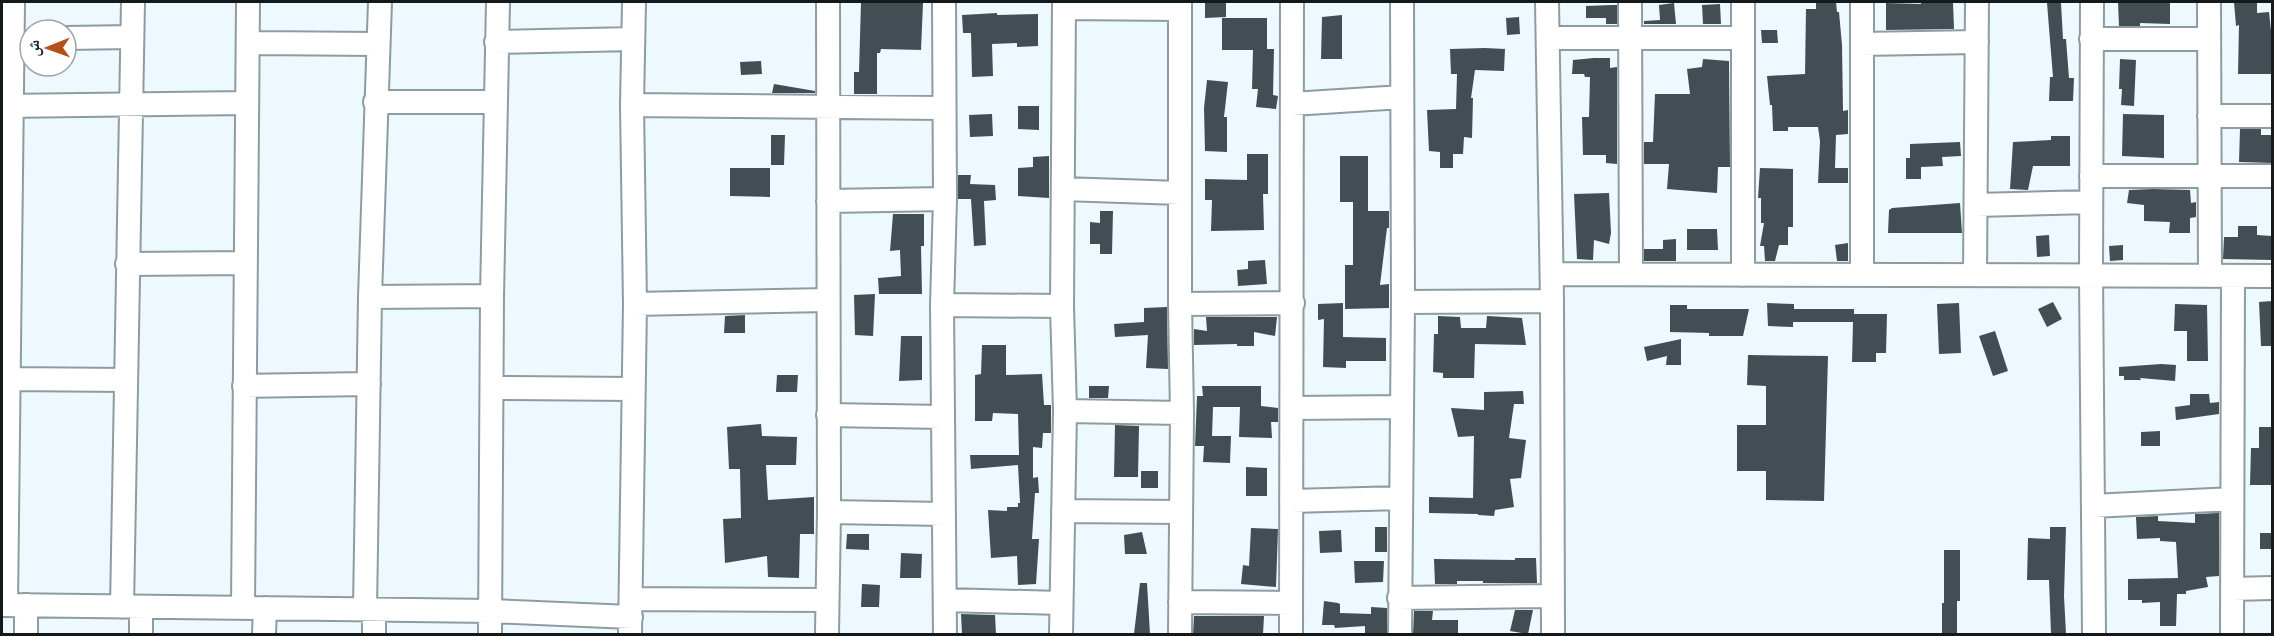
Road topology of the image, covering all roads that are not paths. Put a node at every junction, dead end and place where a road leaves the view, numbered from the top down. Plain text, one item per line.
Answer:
1 (13, 2) edge
2 (133, 2) edge
3 (248, 2) edge
4 (380, 2) edge
5 (498, 2) edge
6 (634, 2) edge
7 (828, 2) edge
8 (944, 2) edge
9 (1292, 2) edge
10 (1402, 2) edge
11 (1547, 2) edge
12 (1630, 2) edge
13 (1743, 2) edge
14 (1862, 2) edge
15 (1977, 2) edge
16 (2092, 2) edge
17 (2209, 2) edge
18 (1064, 4) edge
19 (1180, 5) edge
20 (18, 24) edge
21 (132, 37) junction
22 (78, 38) edge
23 (1548, 38) junction
24 (1630, 38) junction
25 (1743, 38) junction
26 (633, 39) junction
27 (2091, 39) junction
28 (2209, 39) junction
29 (496, 42) junction
30 (1977, 42) junction
31 (248, 43) junction
32 (377, 44) junction
33 (1862, 44) junction
34 (18, 52) edge
35 (1402, 97) junction
36 (375, 102) junction
37 (495, 102) junction
38 (247, 103) junction
39 (1292, 104) junction
40 (130, 105) junction
41 (632, 105) junction
42 (6, 106) edge
43 (827, 108) junction
44 (944, 108) junction
45 (2210, 116) junction
46 (2272, 116) edge
47 (2091, 176) junction
48 (2210, 176) junction
49 (2272, 176) edge
50 (1063, 189) junction
51 (1180, 193) junction
52 (945, 200) junction
53 (828, 201) junction
54 (2091, 202) junction
55 (1976, 205) junction
56 (245, 263) junction
57 (127, 264) junction
58 (6, 265) edge
59 (1552, 274) junction
60 (1631, 274) junction
61 (1743, 275) junction
62 (1862, 275) junction
63 (1975, 275) junction
64 (2091, 275) junction
65 (2210, 276) junction
66 (2233, 276) junction
67 (2272, 276) edge
68 (370, 297) junction
69 (492, 297) junction
70 (828, 300) junction
71 (1552, 301) junction
72 (1403, 302) junction
73 (1293, 303) junction
74 (635, 304) junction
75 (1180, 304) junction
76 (942, 306) junction
77 (1062, 306) junction
78 (6, 365) edge
79 (126, 380) junction
80 (369, 384) junction
81 (244, 386) junction
82 (493, 388) junction
83 (633, 388) junction
84 (1401, 407) junction
85 (1292, 408) junction
86 (1065, 411) junction
87 (1182, 413) junction
88 (828, 415) junction
89 (944, 417) junction
90 (1401, 498) junction
91 (2232, 499) junction
92 (1291, 501) junction
93 (2093, 506) junction
94 (829, 512) junction
95 (1063, 512) junction
96 (1180, 512) junction
97 (944, 514) junction
98 (2272, 588) edge
99 (2232, 589) junction
100 (1552, 596) junction
101 (1399, 598) junction
102 (827, 600) junction
103 (945, 600) junction
104 (1180, 602) junction
105 (1061, 603) junction
106 (1291, 603) junction
107 (11, 605) edge
108 (131, 607) junction
109 (254, 608) junction
110 (370, 610) junction
111 (490, 611) junction
112 (631, 617) edge
113 (26, 634) edge
114 (141, 634) edge
115 (264, 634) edge
116 (374, 634) edge
117 (490, 634) edge
118 (827, 634) edge
119 (945, 634) edge
120 (1061, 634) edge
121 (1180, 634) edge
122 (1291, 634) edge
123 (1400, 634) edge
124 (1553, 634) edge
125 (2094, 634) edge
126 (2232, 634) edge

1 - 20 street
2 - 21 street
3 - 31 street
4 - 32 street
5 - 29 street
6 - 26 street
7 - 43 street
8 - 44 street
9 - 39 street
10 - 35 street
11 - 23 street
12 - 24 street
13 - 25 street
14 - 33 street
15 - 30 street
16 - 27 street
17 - 28 street
18 - 19 street
18 - 50 street
19 - 51 street
21 - 22 street
21 - 40 street
23 - 24 street
23 - 59 street
24 - 25 street
24 - 60 street
25 - 61 street
26 - 29 street
26 - 41 street
27 - 28 street
27 - 47 street
28 - 45 street
29 - 37 street
30 - 33 street
30 - 55 street
31 - 32 street
31 - 38 street
32 - 36 street
33 - 62 street
34 - 42 street
35 - 39 street
35 - 72 street
36 - 37 street
36 - 68 street
37 - 69 street
38 - 40 street
38 - 56 street
39 - 73 street
40 - 42 street
40 - 57 street
41 - 43 street
41 - 74 street
42 - 58 street
43 - 44 street
43 - 53 street
44 - 52 street
45 - 46 street
45 - 48 street
47 - 48 street
47 - 54 street
48 - 49 street
48 - 65 street
50 - 51 street
50 - 77 street
51 - 75 street
52 - 53 street
52 - 76 street
53 - 70 street
54 - 55 street
54 - 64 street
55 - 63 street
56 - 57 street
56 - 81 street
57 - 79 street
58 - 78 street
59 - 60 street
59 - 71 street
60 - 61 street
61 - 62 street
62 - 63 street
63 - 64 street
64 - 65 street
64 - 93 street
65 - 66 street
66 - 67 street
66 - 91 street
68 - 69 street
68 - 80 street
69 - 82 street
70 - 74 street
70 - 88 street
71 - 72 street
71 - 100 street
72 - 84 street
73 - 75 street
73 - 85 street
74 - 83 street
75 - 87 street
76 - 77 street
76 - 89 street
77 - 86 street
78 - 79 street
78 - 107 street
79 - 108 street
80 - 81 street
80 - 110 street
81 - 109 street
82 - 83 street
82 - 111 street
83 - 112 street
84 - 85 street
84 - 90 street
85 - 92 street
86 - 87 street
86 - 95 street
87 - 96 street
88 - 89 street
88 - 94 street
89 - 97 street
90 - 92 street
90 - 101 street
91 - 93 street
91 - 99 street
92 - 106 street
93 - 125 street
94 - 97 street
94 - 102 street
95 - 96 street
95 - 105 street
96 - 104 street
97 - 103 street
98 - 99 street
99 - 126 street
100 - 101 street
100 - 124 street
101 - 123 street
102 - 112 street
102 - 118 street
103 - 105 street
103 - 119 street
104 - 106 street
104 - 121 street
105 - 120 street
106 - 122 street
107 - 108 street
107 - 113 street
108 - 109 street
108 - 114 street
109 - 110 street
109 - 115 street
110 - 111 street
110 - 116 street
111 - 112 street
111 - 117 street

